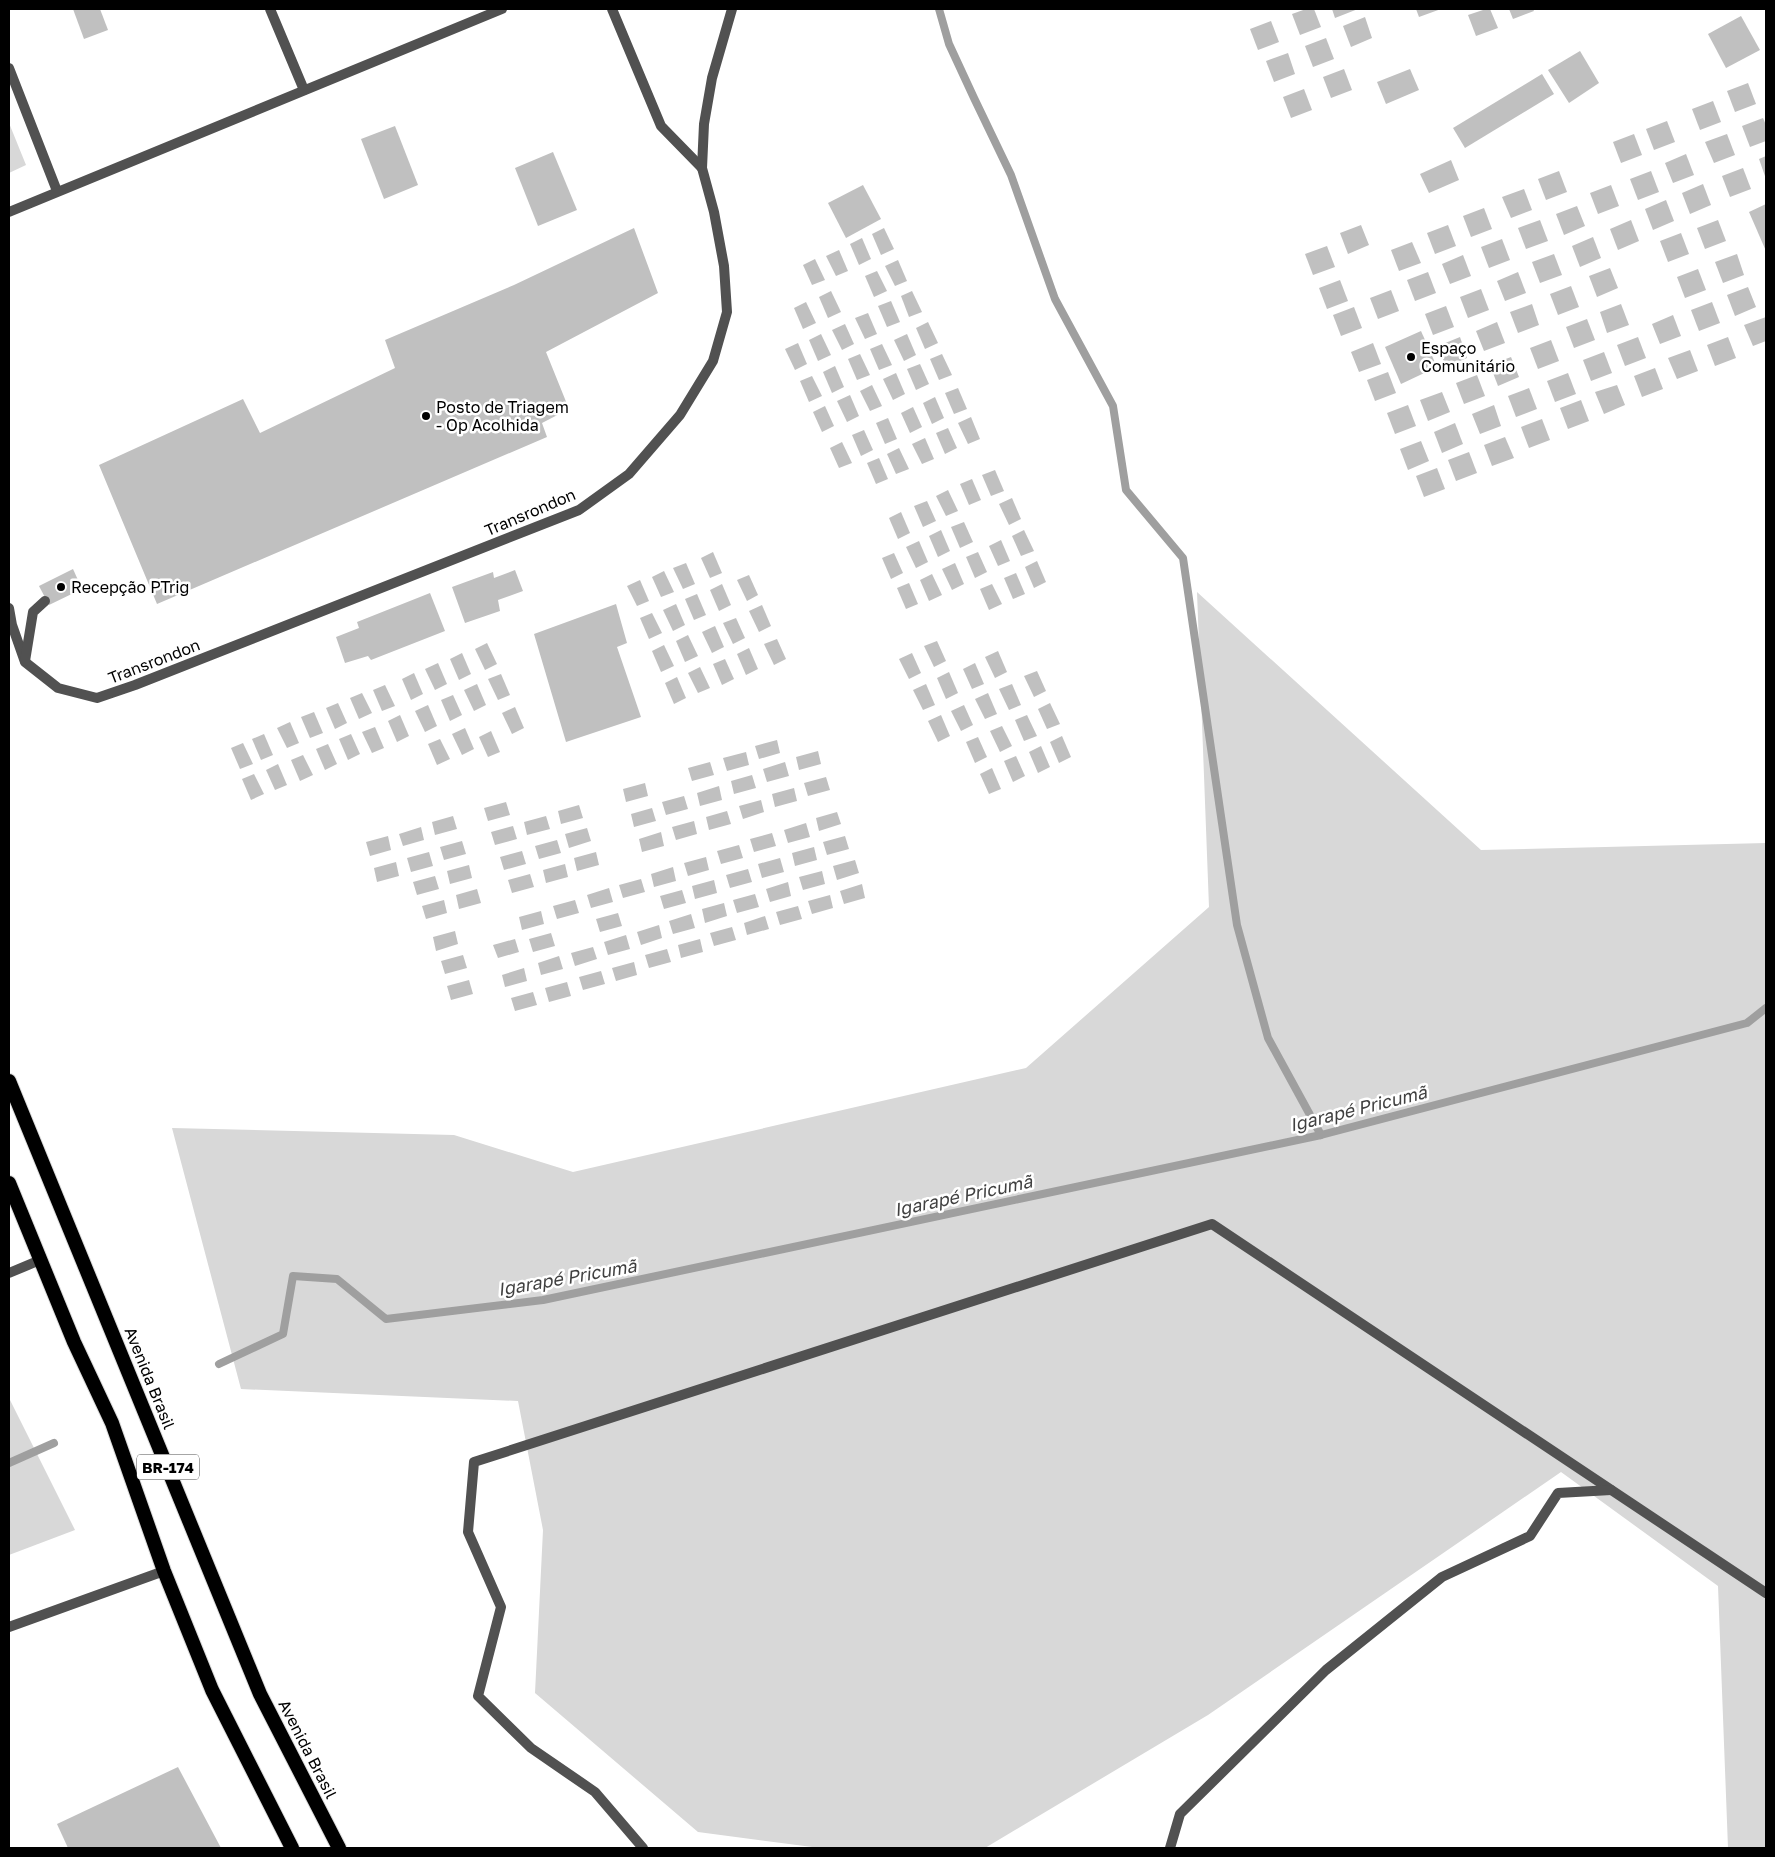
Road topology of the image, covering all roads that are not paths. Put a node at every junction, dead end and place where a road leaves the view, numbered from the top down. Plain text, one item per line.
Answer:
1 (270, 9) edge
2 (502, 9) edge
3 (612, 9) edge
4 (732, 9) edge
5 (9, 68) edge
6 (304, 90) junction
7 (702, 168) junction
8 (57, 192) junction
9 (9, 212) edge
10 (45, 601) dead end
11 (9, 608) edge
12 (25, 662) junction
13 (9, 1081) edge
14 (9, 1183) edge
15 (40, 1260) junction
16 (9, 1273) edge
17 (1611, 1490) junction
18 (164, 1571) junction
19 (1766, 1593) edge
20 (9, 1627) edge
21 (292, 1848) edge
22 (339, 1848) edge
23 (643, 1848) edge
24 (1170, 1848) edge

1 - 6 street
2 - 6 street
3 - 7 street
4 - 7 street, Transrondon
5 - 8 street
6 - 8 street
7 - 12 street, Transrondon
8 - 9 street
10 - 12 street
11 - 12 street
13 - 22 highway, Avenida Brasil / BR-174
14 - 15 highway, BR-174
15 - 16 street
15 - 18 highway, BR-174
17 - 19 street
17 - 23 street
17 - 24 street
18 - 20 street
18 - 21 highway, BR-174

